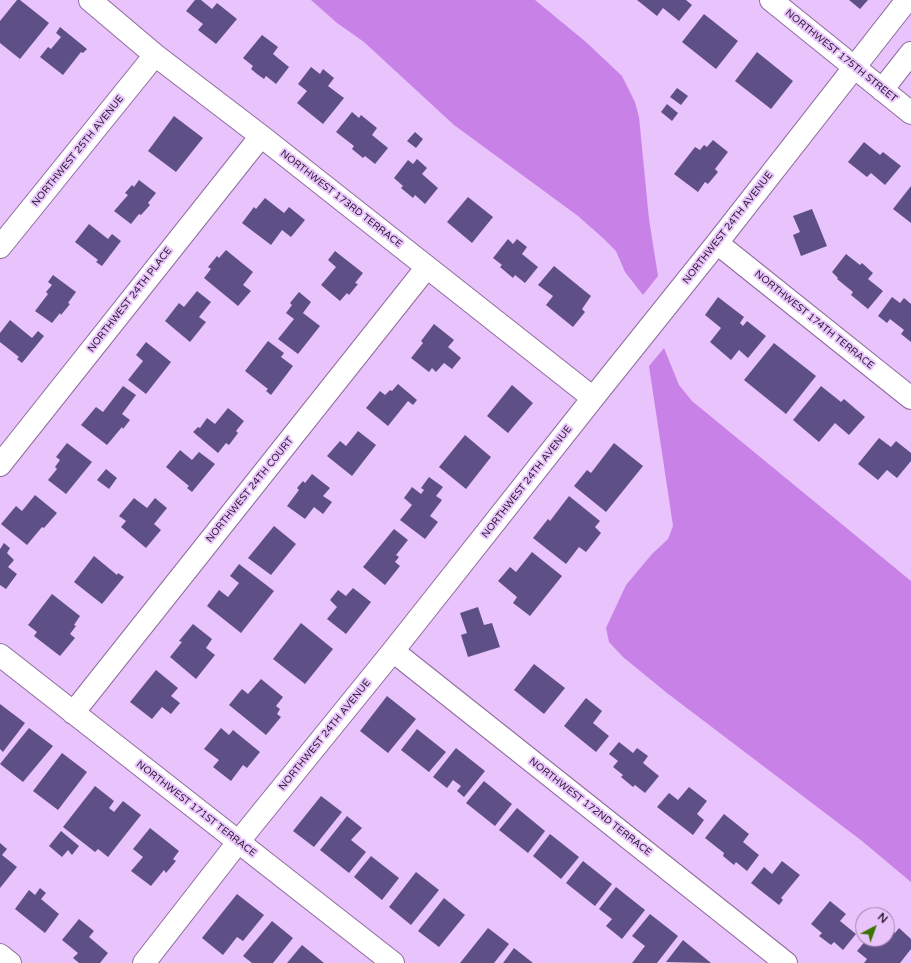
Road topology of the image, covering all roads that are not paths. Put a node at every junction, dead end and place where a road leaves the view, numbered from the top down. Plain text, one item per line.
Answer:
1 (90, 0) edge
2 (771, 0) edge
3 (907, 0) edge
4 (911, 53) edge
5 (155, 54) junction
6 (854, 67) junction
7 (882, 90) junction
8 (911, 112) edge
9 (261, 136) junction
10 (717, 243) junction
11 (0, 247) edge
12 (427, 267) junction
13 (593, 398) junction
14 (911, 398) edge
15 (0, 465) edge
16 (393, 651) junction
17 (0, 655) edge
18 (72, 712) junction
19 (238, 841) junction
20 (0, 955) edge
21 (10, 963) edge
22 (144, 963) edge
23 (393, 963) edge
24 (786, 963) edge

1 - 5 street, NORTHWEST 173RD TERRACE
2 - 6 street, NORTHWEST 175TH STREET
3 - 6 street, NORTHWEST 24TH AVENUE
4 - 7 street
5 - 9 street, NORTHWEST 173RD TERRACE
5 - 11 street, NORTHWEST 25TH AVENUE
6 - 7 street, NORTHWEST 175TH STREET
6 - 10 street, NORTHWEST 24TH AVENUE
7 - 8 street, NORTHWEST 175TH STREET
9 - 12 street, NORTHWEST 173RD TERRACE
9 - 15 street, NORTHWEST 24TH PLACE
10 - 13 street, NORTHWEST 24TH AVENUE
10 - 14 street, NORTHWEST 174TH TERRACE
12 - 13 street, NORTHWEST 173RD TERRACE
12 - 18 street, NORTHWEST 24TH COURT
13 - 16 street, NORTHWEST 24TH AVENUE
16 - 19 street, NORTHWEST 24TH AVENUE
16 - 24 street, NORTHWEST 172ND TERRACE
17 - 18 street, NORTHWEST 171ST TERRACE
18 - 19 street, NORTHWEST 171ST TERRACE
19 - 22 street, NORTHWEST 24TH AVENUE
19 - 23 street, NORTHWEST 171ST TERRACE
20 - 21 street

